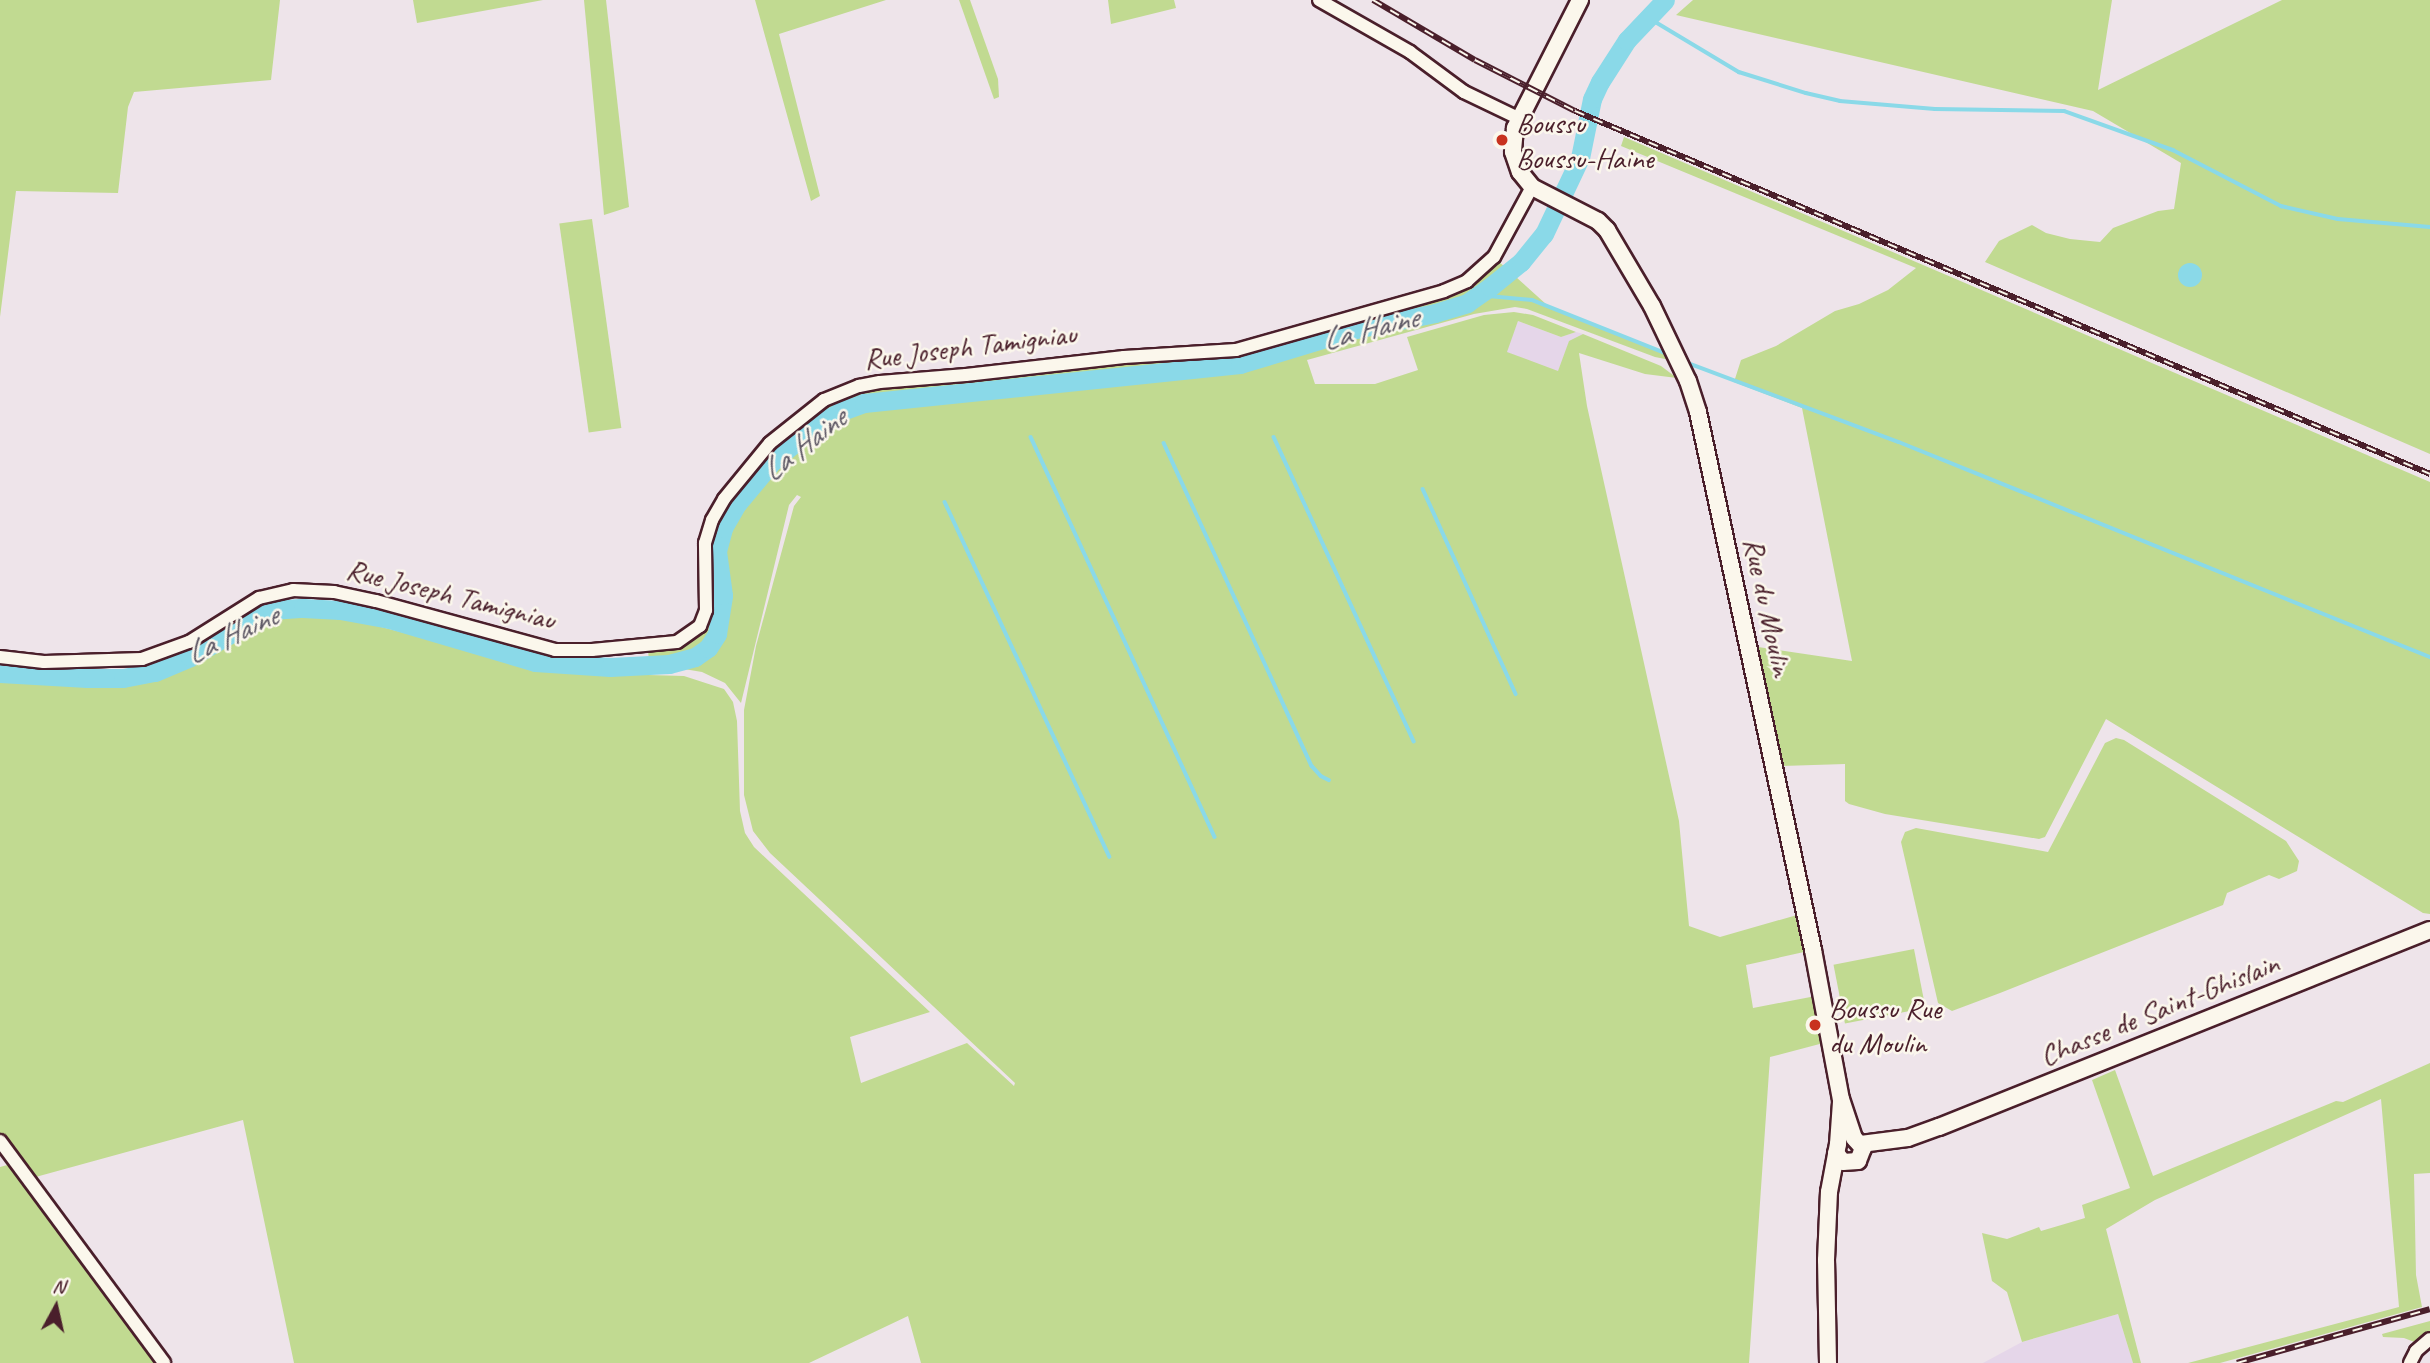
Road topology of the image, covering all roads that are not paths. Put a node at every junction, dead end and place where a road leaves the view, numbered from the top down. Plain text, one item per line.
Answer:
1 (1319, 0) edge
2 (1580, 0) edge
3 (1520, 119) junction
4 (1538, 191) junction
5 (0, 657) edge
6 (2430, 930) edge
7 (0, 1141) edge
8 (1850, 1150) junction
9 (2426, 1342) edge
10 (164, 1363) edge
11 (1828, 1363) edge
12 (2410, 1363) edge

1 - 3 street
2 - 3 street
3 - 4 street
4 - 5 street, Rue Joseph Tamigniau
4 - 8 street, Rue du Moulin
6 - 8 street, Chasse de Saint-Ghislain
7 - 10 street
8 - 11 street, Rue du Moulin
9 - 12 street

